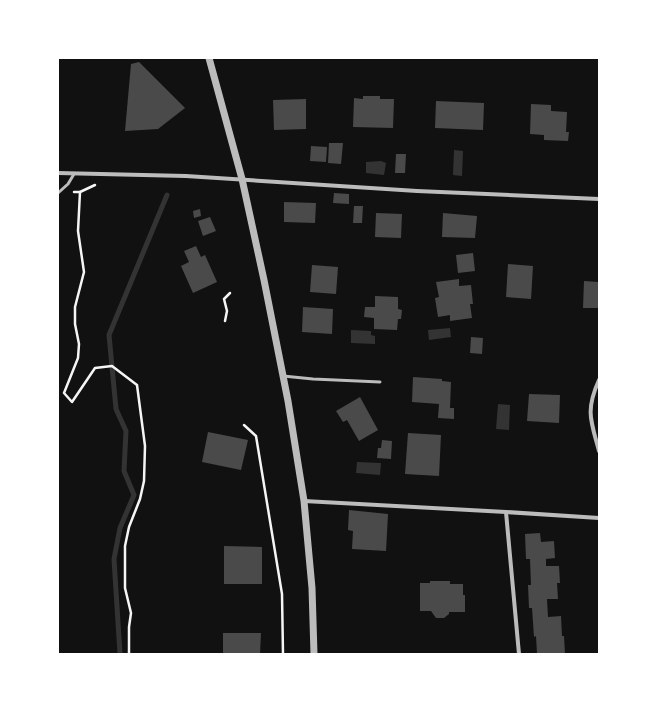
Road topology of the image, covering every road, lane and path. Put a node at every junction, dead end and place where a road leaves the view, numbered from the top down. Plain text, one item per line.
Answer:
1 (209, 58) edge
2 (58, 174) edge
3 (74, 174) junction
4 (242, 179) junction
5 (99, 183) dead end
6 (80, 192) junction
7 (59, 193) edge
8 (599, 199) edge
9 (230, 293) dead end
10 (225, 321) dead end
11 (283, 376) junction
12 (599, 380) edge
13 (380, 382) dead end
14 (244, 425) dead end
15 (599, 451) edge
16 (304, 501) junction
17 (506, 512) junction
18 (599, 518) edge
19 (129, 654) edge
20 (283, 654) edge
21 (314, 654) edge
22 (519, 654) edge

1 - 4 street
2 - 3 street
3 - 4 street
3 - 7 lane
4 - 8 street
4 - 11 street
5 - 6 path
6 - 7 path
6 - 19 path
9 - 10 path
11 - 13 lane
11 - 16 street
12 - 15 street
14 - 20 path
16 - 17 street
16 - 21 street
17 - 18 street
17 - 22 street

